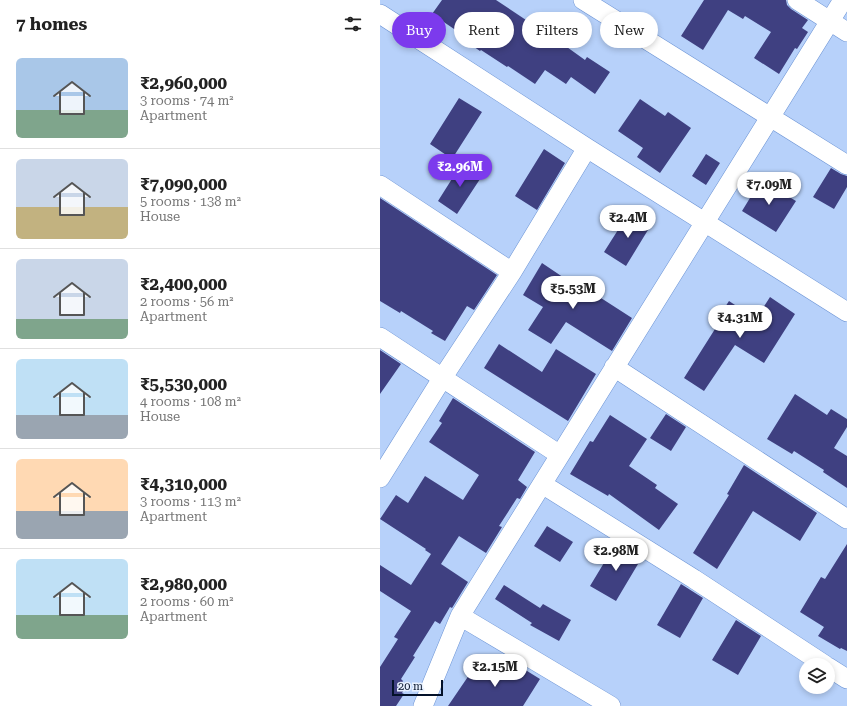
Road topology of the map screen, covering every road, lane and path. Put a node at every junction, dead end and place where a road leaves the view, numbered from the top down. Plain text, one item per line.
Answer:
1 (583, 0) edge
2 (797, 0) edge
3 (843, 0) edge
4 (380, 14) edge
5 (830, 21) junction
6 (847, 32) edge
7 (771, 117) junction
8 (587, 148) junction
9 (847, 165) edge
10 (380, 185) edge
11 (704, 222) junction
12 (512, 272) junction
13 (847, 312) edge
14 (380, 337) edge
15 (614, 367) junction
16 (443, 377) junction
17 (560, 455) junction
18 (382, 470) edge
19 (542, 484) junction
20 (847, 519) edge
21 (460, 616) junction
22 (814, 658) edge
23 (835, 672) edge
24 (847, 680) edge
25 (423, 706) edge
26 (611, 706) edge

1 - 7 street
2 - 5 street
3 - 5 street
4 - 8 street
5 - 6 street
5 - 7 street
7 - 9 street
7 - 11 street
8 - 11 street
8 - 12 street
10 - 12 street
11 - 13 street
11 - 15 street
12 - 16 street
14 - 16 street
15 - 17 street
15 - 20 street
16 - 17 street
16 - 18 street
17 - 19 street
19 - 21 street
19 - 22 street
21 - 25 street
21 - 26 street
23 - 24 street

